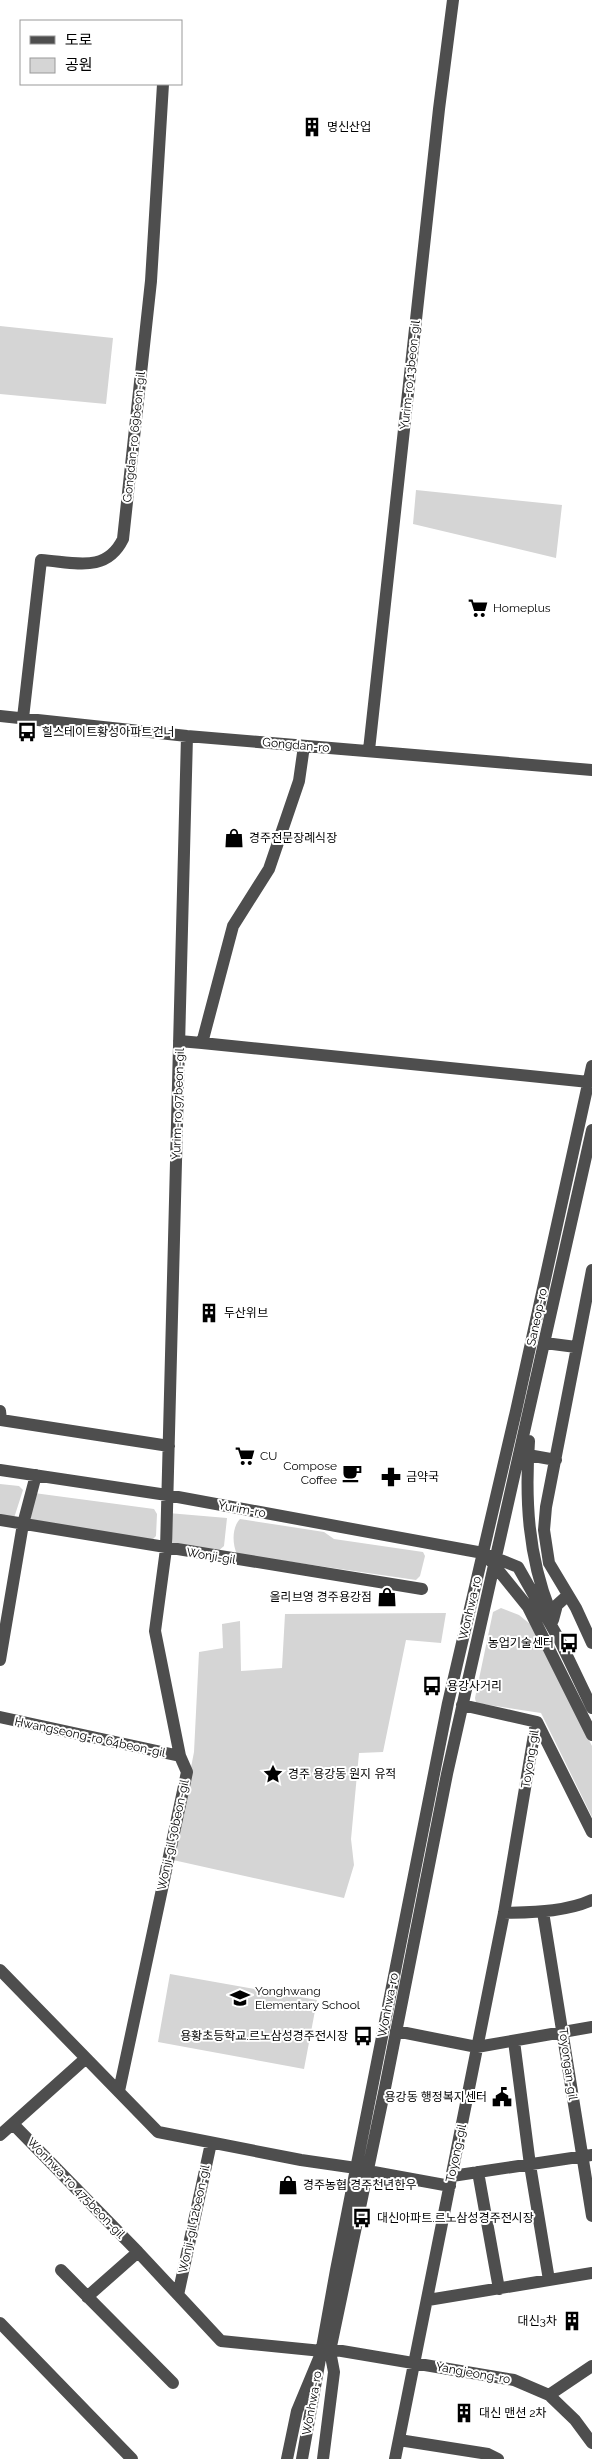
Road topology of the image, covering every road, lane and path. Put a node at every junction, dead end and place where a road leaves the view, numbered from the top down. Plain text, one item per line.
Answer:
1 (453, 0) edge
2 (163, 85) edge
3 (0, 716) edge
4 (24, 718) junction
5 (188, 736) junction
6 (304, 746) junction
7 (369, 750) junction
8 (592, 770) edge
9 (179, 1041) junction
10 (202, 1043) junction
11 (592, 1066) edge
12 (589, 1082) junction
13 (592, 1130) edge
14 (592, 1270) edge
15 (545, 1343) junction
16 (576, 1347) junction
17 (536, 1382) junction
18 (0, 1411) edge
19 (169, 1446) junction
20 (528, 1455) junction
21 (556, 1460) junction
22 (0, 1470) edge
23 (36, 1475) junction
24 (167, 1496) junction
25 (0, 1520) edge
26 (24, 1524) junction
27 (166, 1549) junction
28 (491, 1558) junction
29 (539, 1580) junction
30 (422, 1589) dead end
31 (568, 1595) junction
32 (553, 1620) junction
33 (560, 1641) junction
34 (592, 1643) edge
35 (0, 1660) edge
36 (462, 1705) junction
37 (592, 1708) edge
38 (0, 1717) edge
39 (536, 1723) junction
40 (592, 1735) edge
41 (180, 1756) junction
42 (592, 1832) edge
43 (592, 1900) edge
44 (543, 1912) junction
45 (504, 1913) junction
46 (0, 1970) edge
47 (592, 2027) edge
48 (396, 2031) junction
49 (563, 2032) junction
50 (514, 2041) junction
51 (477, 2047) junction
52 (85, 2059) junction
53 (119, 2091) junction
54 (13, 2124) junction
55 (0, 2135) edge
56 (211, 2143) junction
57 (587, 2156) edge
58 (530, 2165) junction
59 (362, 2170) junction
60 (478, 2172) junction
61 (451, 2181) junction
62 (592, 2216) edge
63 (138, 2252) junction
64 (60, 2270) dead end
65 (592, 2273) edge
66 (549, 2280) junction
67 (499, 2289) junction
68 (178, 2295) junction
69 (87, 2297) junction
70 (428, 2300) junction
71 (0, 2323) edge
72 (327, 2350) junction
73 (413, 2363) junction
74 (592, 2366) edge
75 (173, 2383) dead end
76 (549, 2395) junction
77 (399, 2440) junction
78 (592, 2443) edge
79 (132, 2459) edge
80 (287, 2459) edge
81 (302, 2459) edge
82 (310, 2459) edge
83 (323, 2459) edge
84 (395, 2459) edge
85 (498, 2459) edge

1 - 7 street, Yurim-ro 13beon-gil
2 - 4 street, Gongdan-ro 69beon-gil
3 - 4 street, Gongdan-ro
4 - 5 street, Gongdan-ro
5 - 6 street, Gongdan-ro
5 - 9 street
6 - 7 street, Gongdan-ro
6 - 10 street, Yurim-ro 97beon-gil
7 - 8 street, Gongdan-ro
9 - 10 street, Yurim-ro 97beon-gil
9 - 19 street, Yurim-ro 97beon-gil
10 - 12 street
11 - 12 street, Saneop-ro
12 - 28 street, Saneop-ro
13 - 15 street, Wonhwa-ro
14 - 16 street
15 - 16 street
15 - 17 street, Wonhwa-ro
16 - 21 street
17 - 20 street
17 - 28 street, Wonhwa-ro
18 - 19 street
19 - 24 street, Yurim-ro 97beon-gil
20 - 21 street
20 - 29 street
21 - 31 street
22 - 23 street, Yurim-ro
23 - 24 street, Yurim-ro
23 - 26 street
24 - 27 street, Yurim-ro 97beon-gil
24 - 28 street, Yurim-ro
25 - 26 street, Wonji-gil
26 - 27 street, Wonji-gil
26 - 35 street
27 - 30 street, Wonji-gil
27 - 41 street, Wonji-gil 30beon-gil
28 - 33 street
28 - 36 street, Wonhwa-ro
28 - 40 street
28 - 59 street, Wonhwa-ro
29 - 31 street
29 - 32 street
31 - 32 street
31 - 34 street
32 - 33 street
33 - 37 street
36 - 39 street
36 - 48 street, Wonhwa-ro
38 - 41 street, Hwangseong-ro 64beon-gil
39 - 42 street
39 - 45 street, Toyong-gil
41 - 53 street, Wonji-gil 30beon-gil
43 - 44 street
44 - 45 street
44 - 49 street, Toyongan-gil
45 - 51 street, Toyong-gil
46 - 52 street
47 - 49 street
48 - 51 street, Wonhwa-ro
48 - 59 street, Wonhwa-ro
49 - 50 street
49 - 57 street, Toyongan-gil
50 - 51 street
50 - 58 street
51 - 61 street, Toyong-gil
52 - 53 street
52 - 54 street
53 - 56 street
54 - 55 street
54 - 63 street, Wonhwa-ro 475beon-gil
56 - 59 street
56 - 68 street, Wonji-gil 12beon-gil
57 - 58 street
57 - 62 street, Toyongan-gil
58 - 60 street
58 - 66 street
59 - 61 street
59 - 72 street, Wonhwa-ro
60 - 61 street
60 - 67 street
61 - 70 street, Toyong-gil
63 - 68 street, Wonhwa-ro 475beon-gil
63 - 69 street
64 - 69 street
65 - 66 street
66 - 67 street
67 - 70 street
68 - 72 street, Wonhwa-ro 475beon-gil
69 - 75 street
70 - 73 street, Toyong-gil
71 - 79 street
72 - 73 street, Yangjeong-ro
72 - 80 street
72 - 81 street, Wonhwa-ro
72 - 82 street, Wonhwa-ro
72 - 83 street
73 - 76 street, Yangjeong-ro
73 - 77 street, Toyong-gil
74 - 76 street
76 - 78 street, Yangjeong-ro
77 - 84 street, Toyong-gil
77 - 85 street

